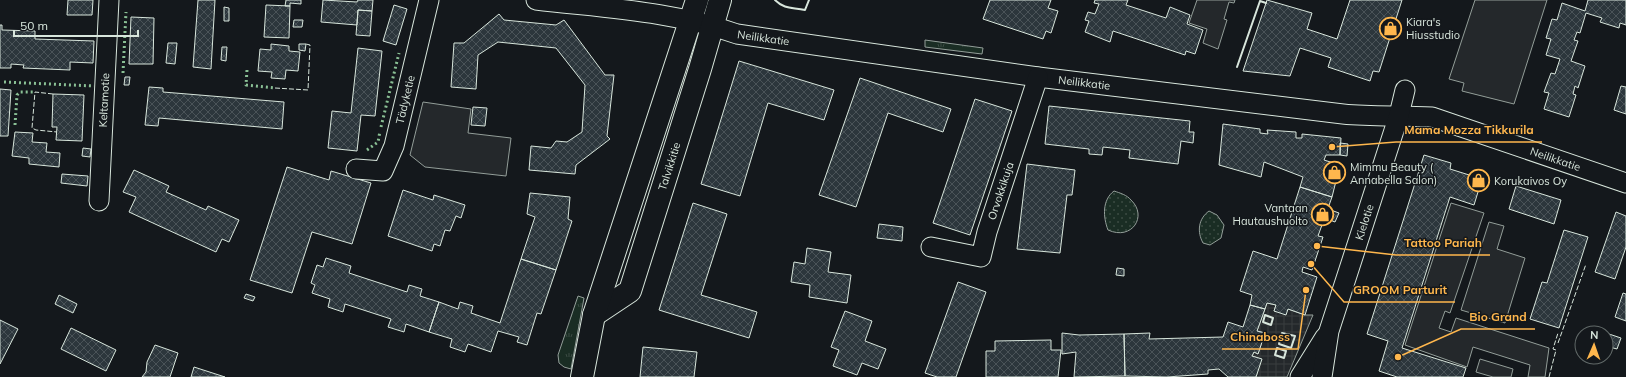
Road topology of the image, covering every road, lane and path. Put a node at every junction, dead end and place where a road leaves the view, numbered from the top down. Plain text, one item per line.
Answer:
1 (109, 0) edge
2 (428, 0) edge
3 (536, 0) edge
4 (697, 0) edge
5 (720, 0) edge
6 (690, 20) junction
7 (712, 25) junction
8 (1038, 77) junction
9 (1405, 90) dead end
10 (1399, 115) junction
11 (356, 169) dead end
12 (1626, 183) edge
13 (99, 201) dead end
14 (931, 247) dead end
15 (594, 315) junction
16 (1329, 331) junction
17 (582, 377) edge
18 (1300, 377) edge
19 (1322, 377) edge

1 - 13 street, Keltamotie
2 - 11 street, Tädyketie
3 - 6 street, Neilikkatie
4 - 6 main road
5 - 7 main road, Talvikkitie
6 - 7 street, Neilikkatie
6 - 15 main road
7 - 8 street, Neilikkatie
7 - 15 main road, Talvikkitie
8 - 10 street, Neilikkatie
8 - 14 street, Orvokkikuja
9 - 10 street, Kielotie
10 - 12 street, Neilikkatie
10 - 16 street, Kielotie
15 - 17 main road
16 - 18 street, Kielotie
16 - 19 street, Kielotie

